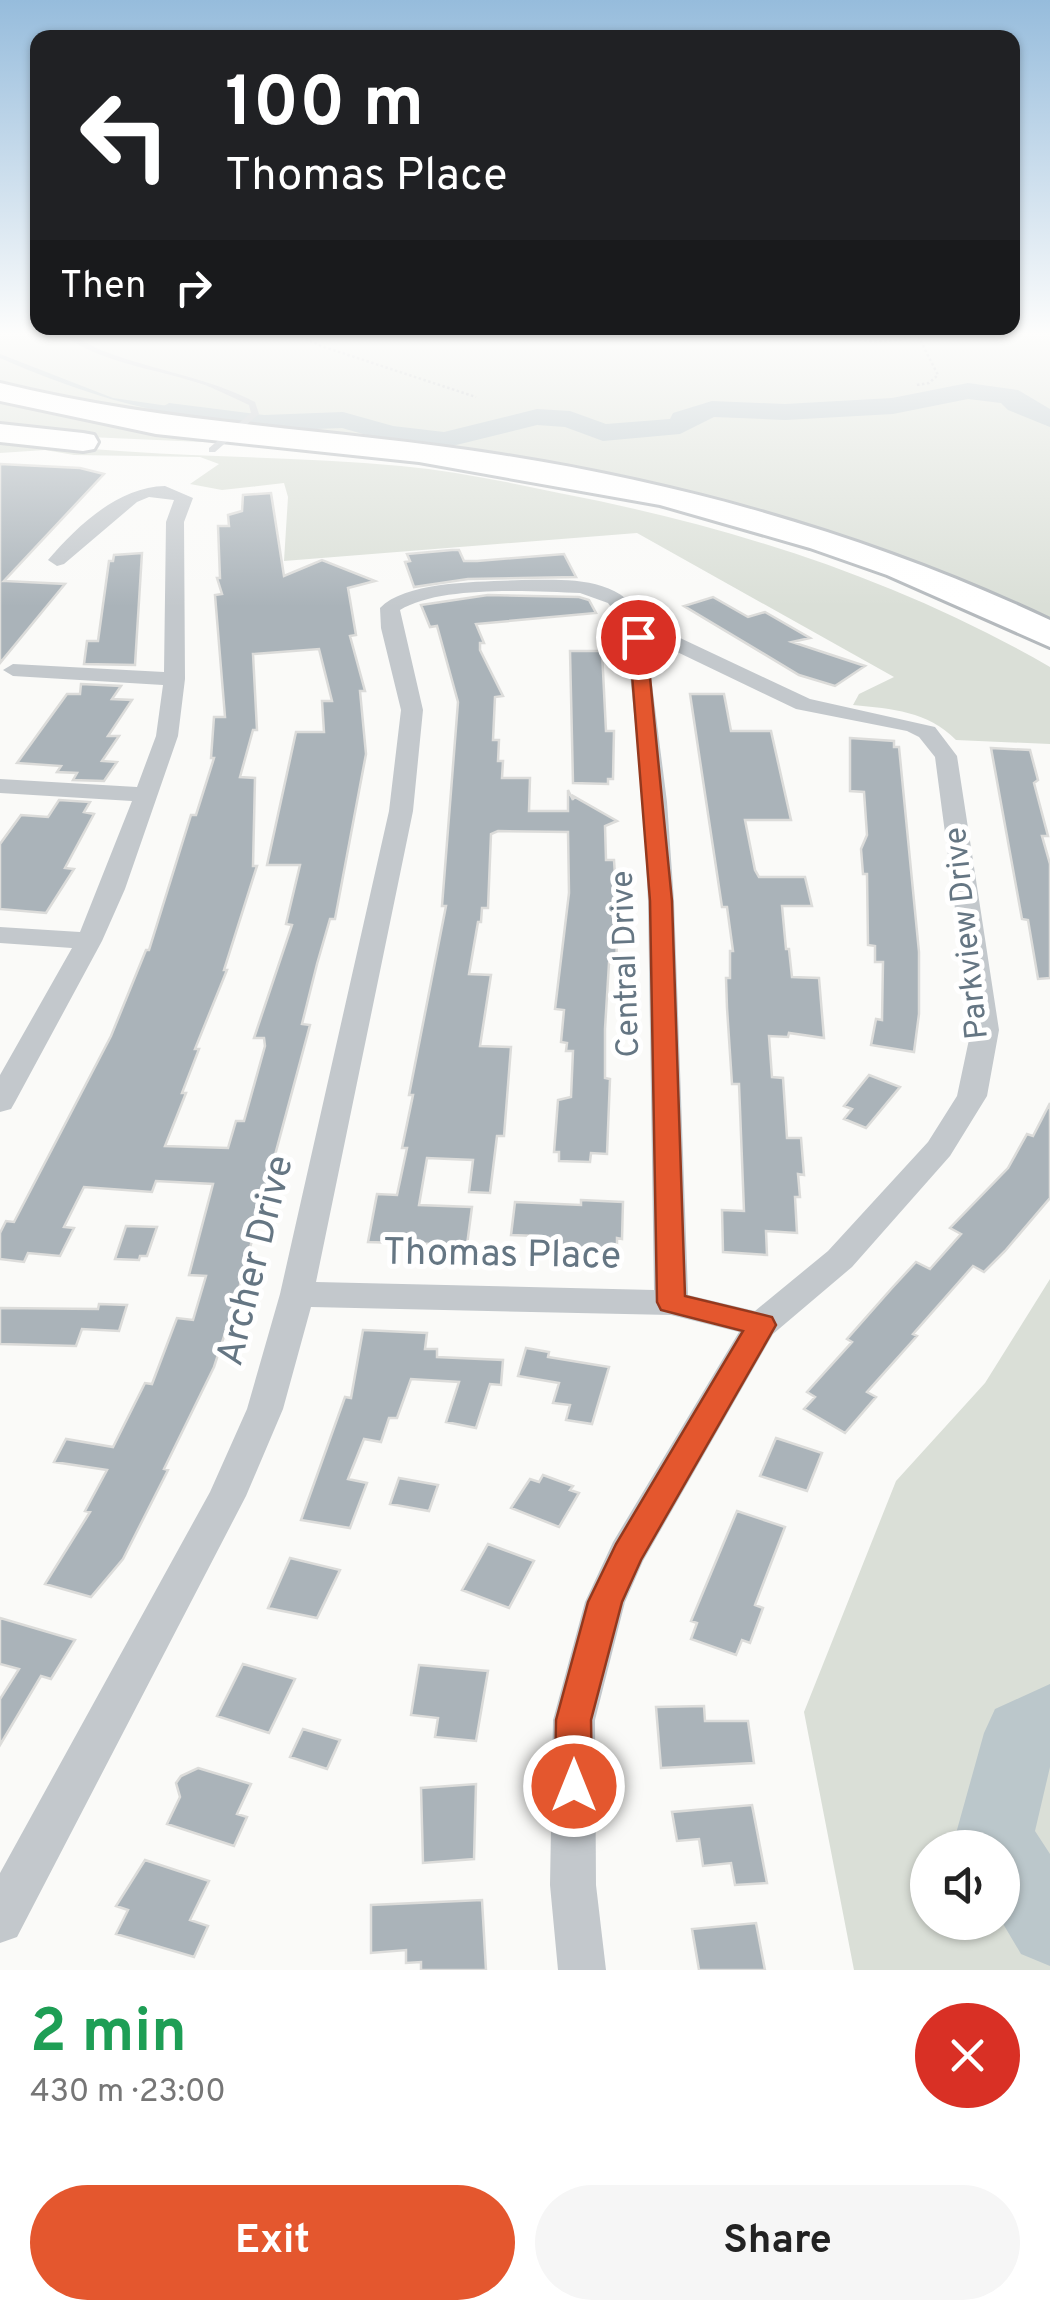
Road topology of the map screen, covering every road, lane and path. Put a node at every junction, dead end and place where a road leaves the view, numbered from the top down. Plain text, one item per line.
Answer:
1 (161, 423) edge
2 (238, 423) edge
3 (234, 431) junction
4 (0, 433) edge
5 (57, 560) dead end
6 (425, 595) joint
7 (634, 625) junction
8 (1050, 635) edge
9 (1050, 655) edge
10 (13, 670) dead end
11 (174, 680) junction
12 (0, 786) edge
13 (146, 795) junction
14 (0, 935) edge
15 (89, 941) junction
16 (0, 1102) edge
17 (297, 1294) junction
18 (671, 1302) junction
19 (762, 1325) junction
20 (0, 1920) edge
21 (582, 1970) edge

1 - 3 highway
2 - 3 lane
3 - 4 highway
3 - 8 highway
3 - 9 highway
5 - 11 street
6 - 7 street, Parkview Drive
6 - 17 street, Archer Drive
7 - 18 street, Central Drive
7 - 19 street, Parkview Drive
10 - 11 street
11 - 13 street
12 - 13 street
13 - 15 street
14 - 15 street
15 - 16 street
17 - 18 street, Thomas Place
17 - 20 street, Archer Drive
18 - 19 street, Thomas Place
19 - 21 street, Parkview Drive

